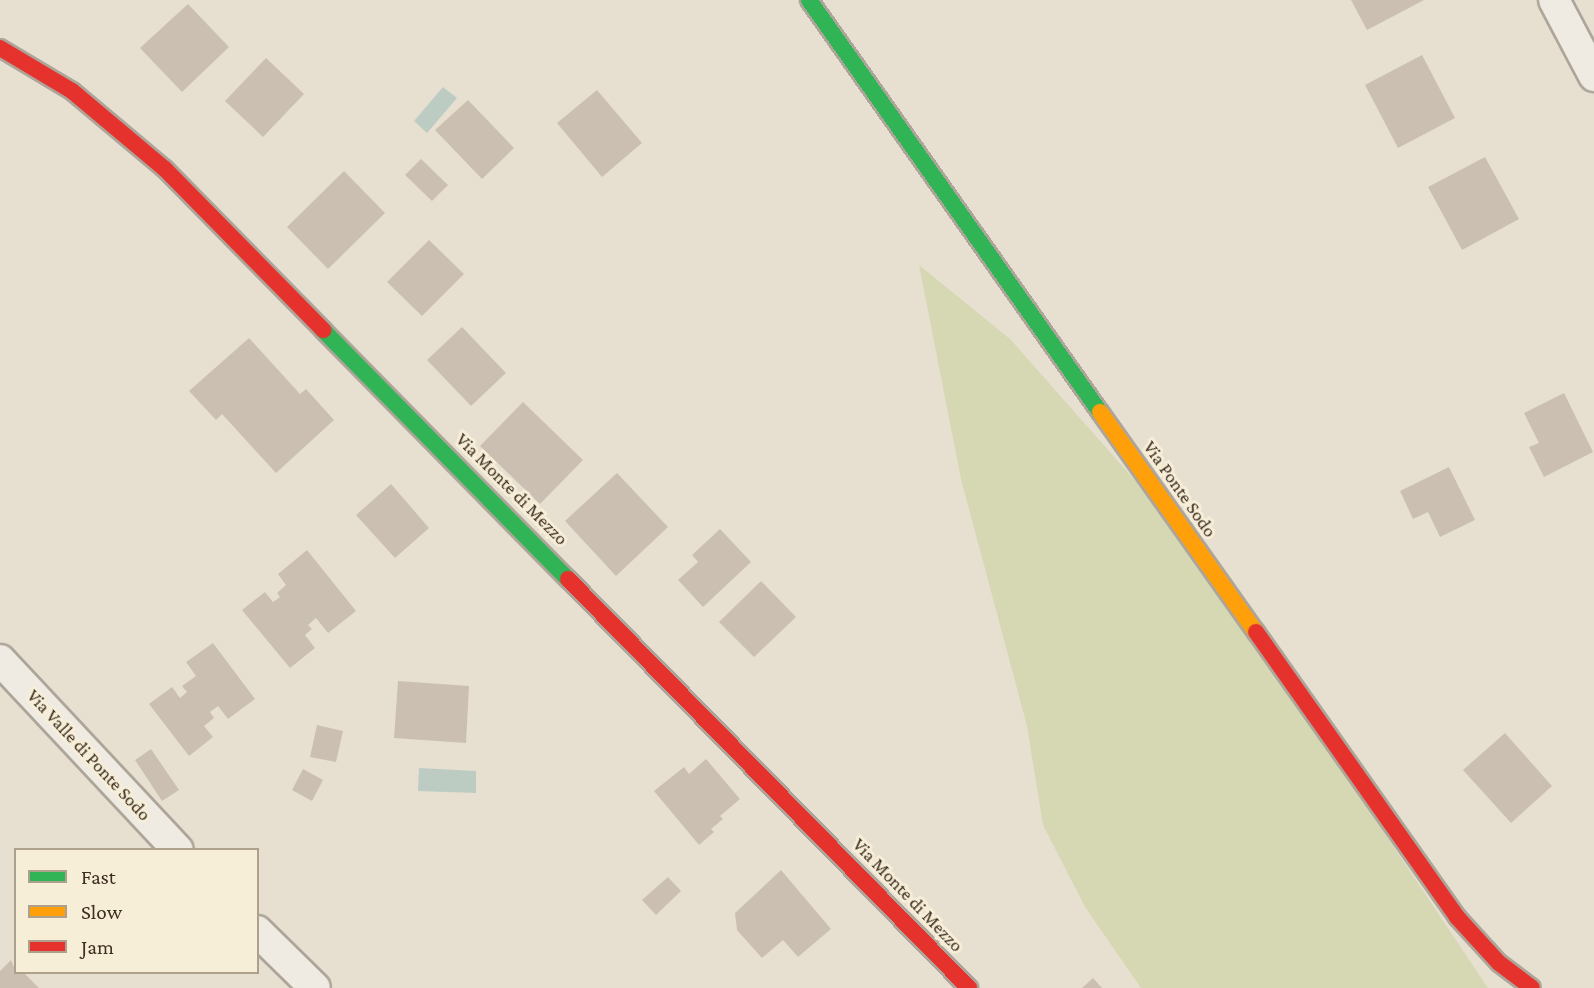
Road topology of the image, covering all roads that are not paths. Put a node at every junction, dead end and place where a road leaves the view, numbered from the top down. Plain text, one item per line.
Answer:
1 (809, 0) edge
2 (1554, 0) edge
3 (0, 48) edge
4 (1594, 76) edge
5 (0, 660) edge
6 (176, 848) edge
7 (259, 933) edge
8 (315, 988) edge
9 (969, 988) edge
10 (1532, 988) edge

1 - 10 street, Via Ponte Sodo
2 - 4 street
3 - 9 street, Via Monte di Mezzo
5 - 6 street, Via Valle di Ponte Sodo
7 - 8 street

